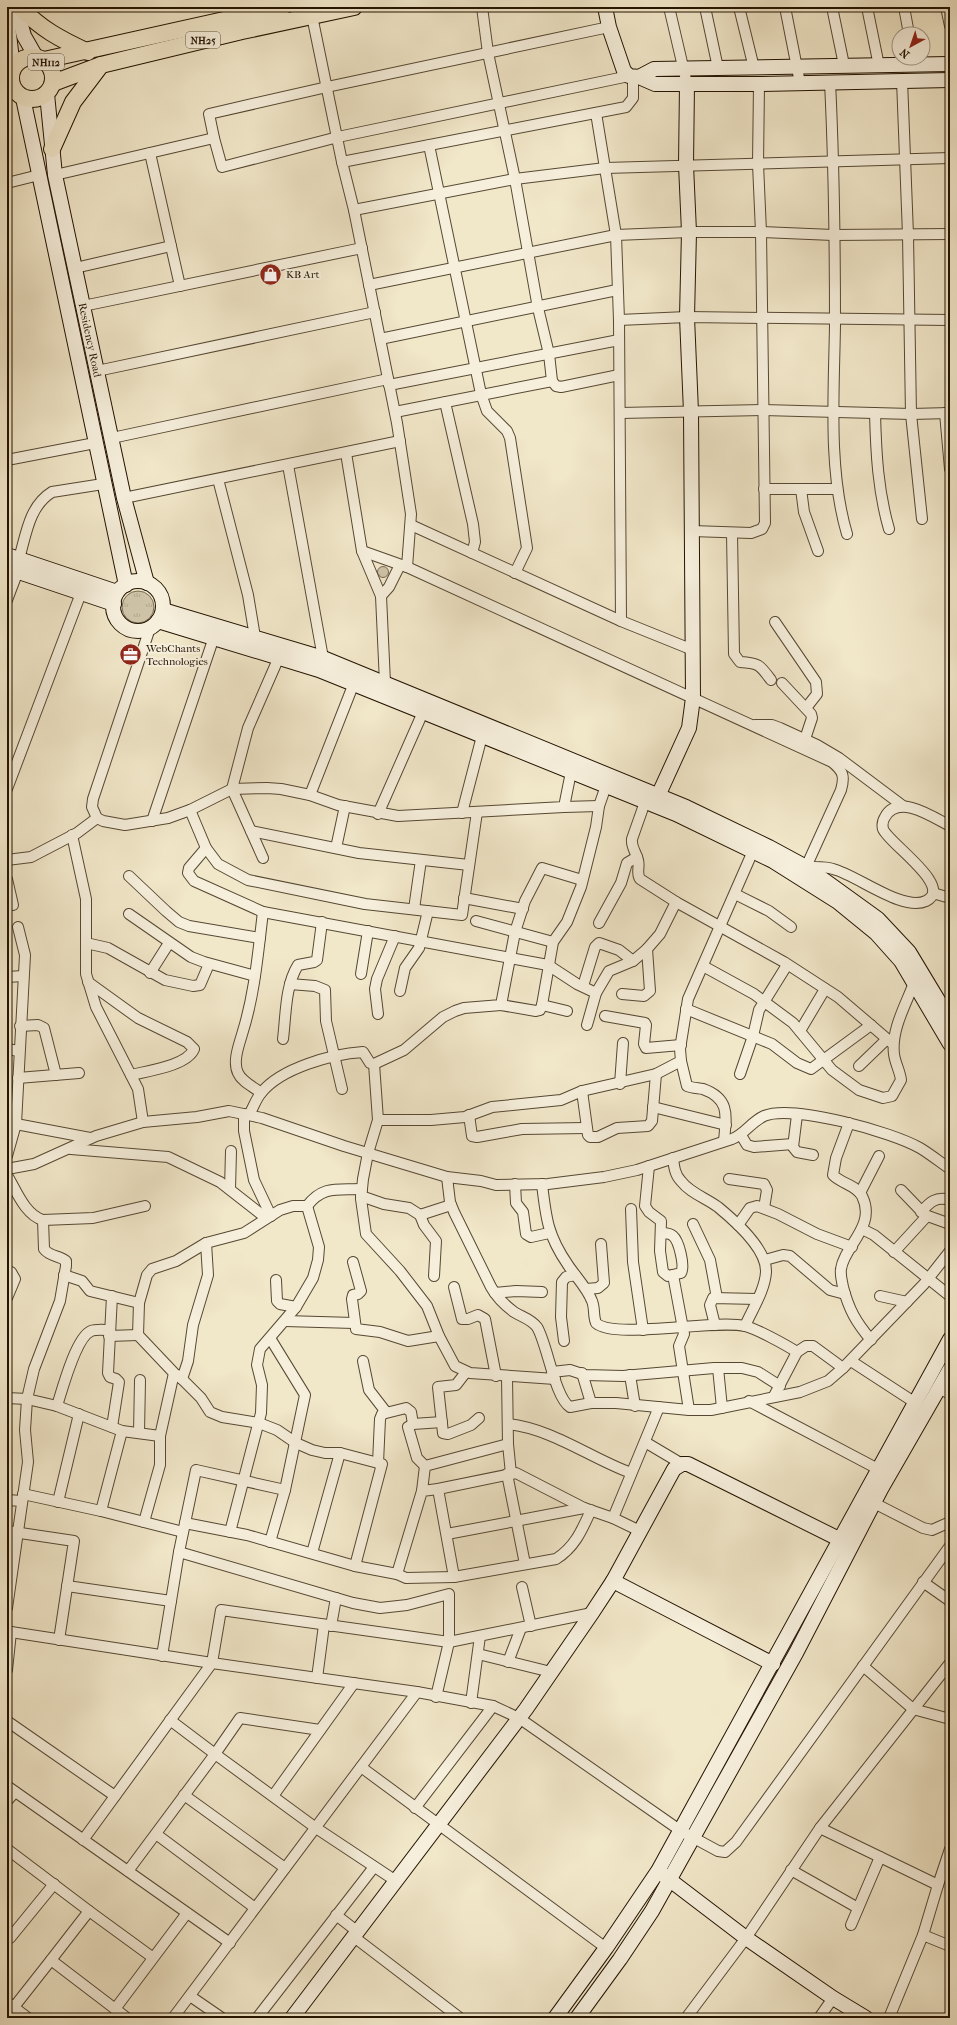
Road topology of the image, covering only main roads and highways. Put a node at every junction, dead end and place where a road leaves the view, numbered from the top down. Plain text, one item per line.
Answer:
1 (16, 7) edge
2 (20, 7) edge
3 (283, 7) edge
4 (354, 7) edge
5 (605, 7) edge
6 (7, 17) edge
7 (88, 52) junction
8 (40, 59) junction
9 (931, 62) edge
10 (891, 64) edge
11 (950, 64) edge
12 (101, 65) junction
13 (10, 71) edge
14 (634, 77) junction
15 (950, 80) edge
16 (687, 84) junction
17 (50, 88) junction
18 (14, 91) edge
19 (52, 149) junction
20 (13, 563) edge
21 (147, 583) junction
22 (119, 594) junction
23 (157, 620) junction
24 (658, 796) junction
25 (950, 1020) edge
26 (950, 1044) edge
27 (950, 1339) edge
28 (950, 1369) edge
29 (945, 1391) edge
30 (845, 1542) junction
31 (613, 1581) junction
32 (773, 1664) junction
33 (687, 1834) junction
34 (664, 1875) junction
35 (292, 2018) edge
36 (555, 2018) edge
37 (577, 2018) edge
38 (866, 2018) edge

1 - 8 main road
2 - 7 main road
3 - 7 main road, NH25
4 - 12 main road, NH25
5 - 14 main road
6 - 13 main road
7 - 8 main road, NH25
8 - 13 main road, NH112
8 - 17 main road, NH112
9 - 11 main road
10 - 14 main road
12 - 17 main road, NH25
12 - 19 main road
13 - 18 main road
14 - 16 main road
15 - 16 main road
16 - 24 main road
17 - 18 main road
17 - 19 main road, Residency Road
18 - 22 main road, Residency Road
19 - 21 main road, Residency Road
20 - 22 main road
20 - 22 main road
21 - 22 main road
21 - 23 main road
22 - 23 main road
23 - 24 main road
23 - 26 main road
24 - 25 main road
27 - 30 main road
28 - 29 main road
29 - 30 main road
30 - 31 main road
30 - 32 main road
30 - 33 main road
31 - 32 main road
31 - 35 main road
32 - 33 main road
33 - 34 main road
34 - 36 main road
34 - 37 main road
34 - 38 main road

